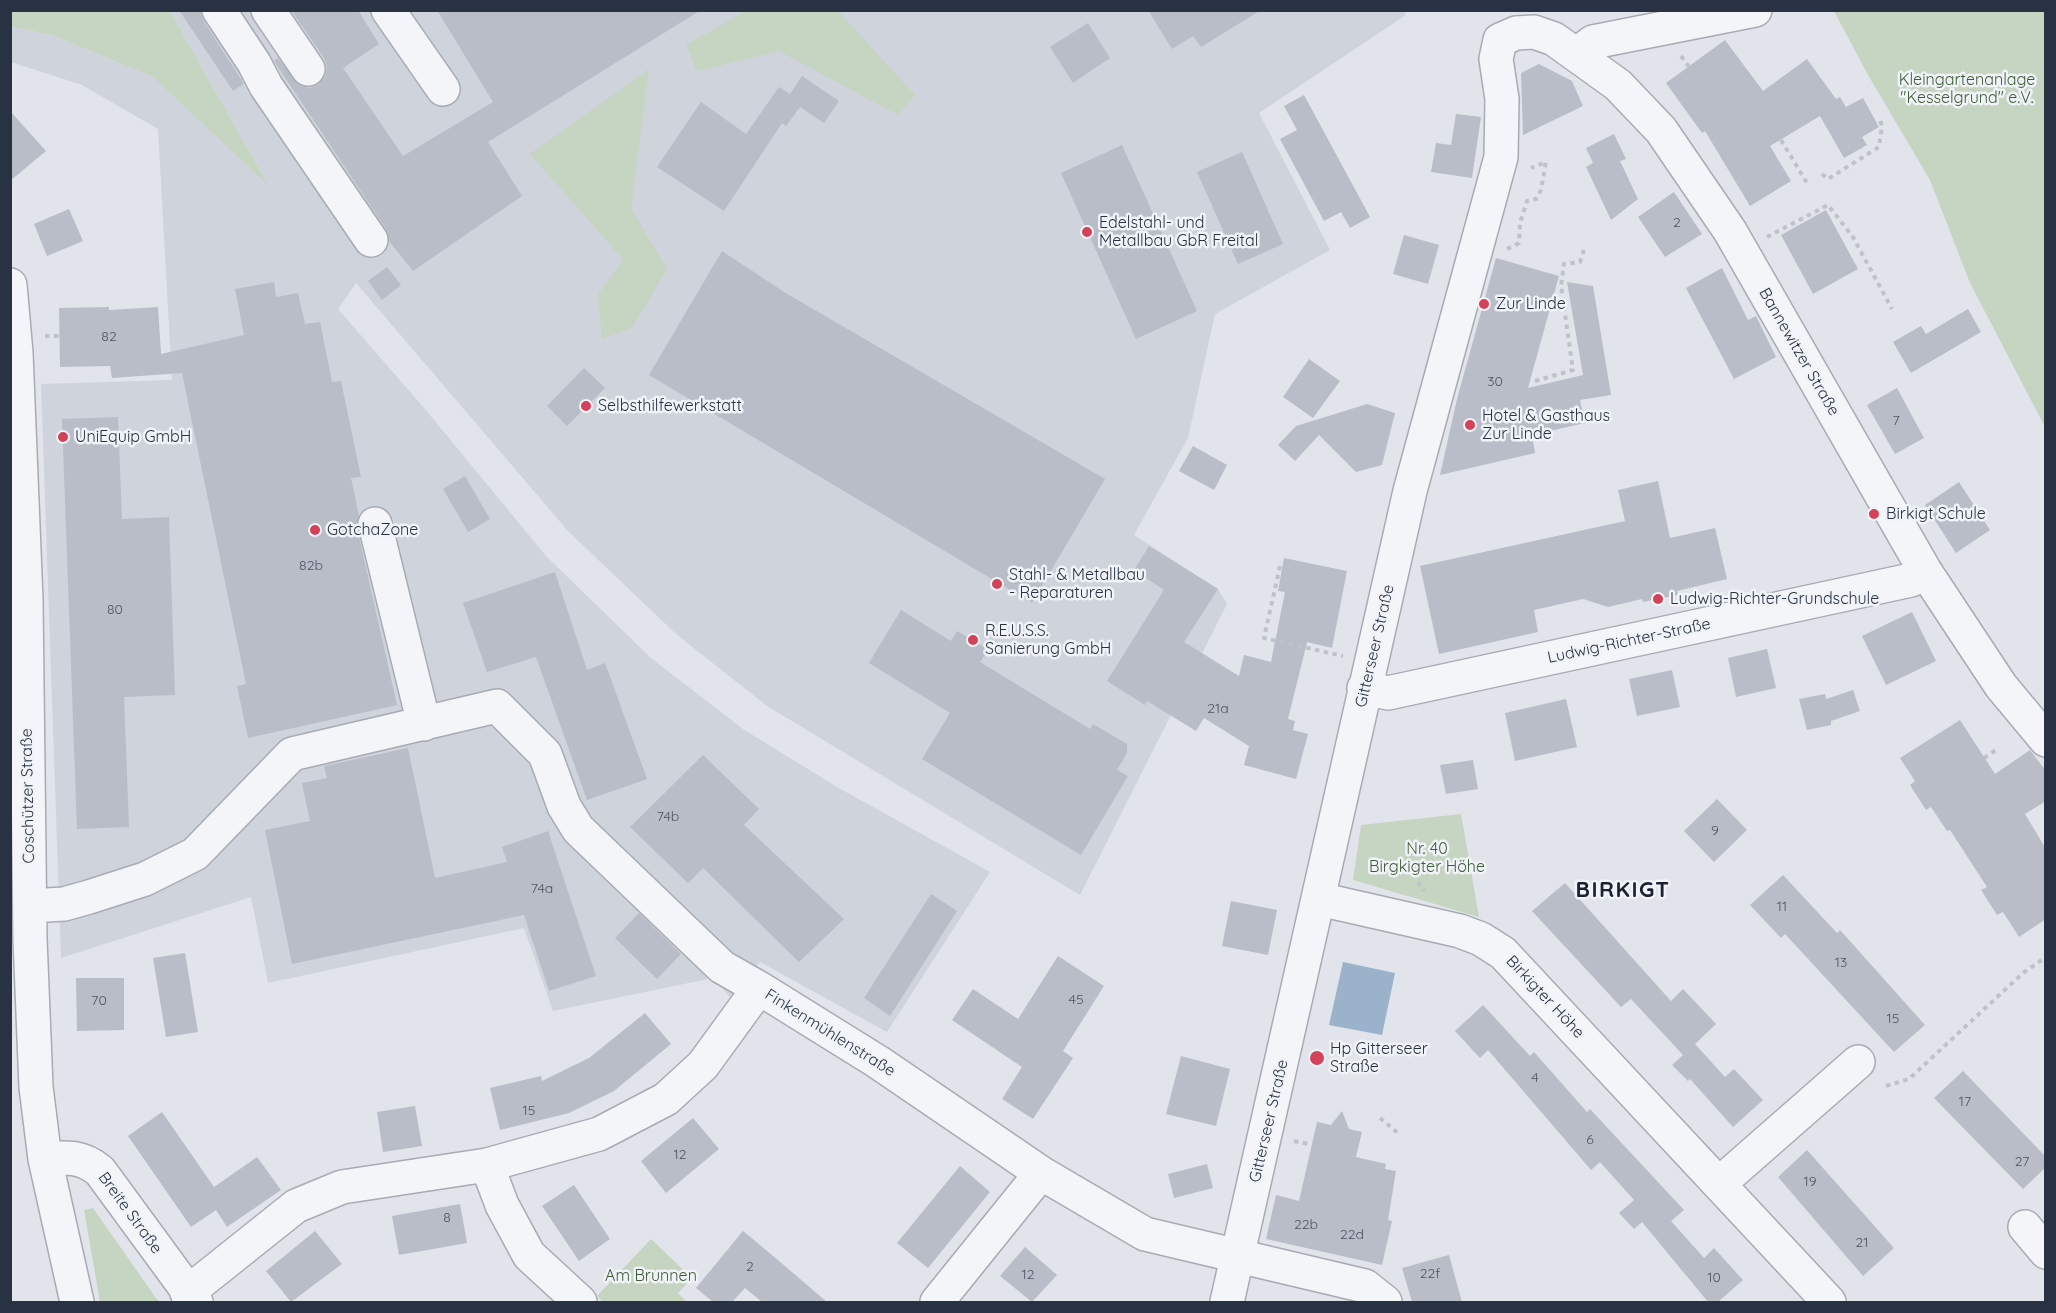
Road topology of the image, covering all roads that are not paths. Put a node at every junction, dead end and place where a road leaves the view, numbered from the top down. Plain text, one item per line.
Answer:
1 (219, 10) edge
2 (268, 10) edge
3 (388, 10) edge
4 (1755, 10) edge
5 (1500, 40) joint
6 (1577, 54) junction
7 (308, 69) dead end
8 (443, 89) dead end
9 (371, 240) dead end
10 (10, 285) edge
11 (375, 524) dead end
12 (1926, 571) junction
13 (1364, 688) junction
14 (424, 724) junction
15 (2046, 740) edge
16 (1318, 899) junction
17 (30, 906) junction
18 (759, 988) junction
19 (1858, 1062) dead end
20 (45, 1159) junction
21 (487, 1165) junction
22 (1041, 1173) junction
23 (1720, 1183) junction
24 (2025, 1227) dead end
25 (2046, 1252) edge
26 (1239, 1255) junction
27 (192, 1298) edge
28 (77, 1302) edge
29 (580, 1302) edge
30 (937, 1302) edge
31 (1227, 1302) edge
32 (1385, 1302) edge
33 (1829, 1302) edge

1 - 9 street
2 - 7 street
3 - 8 street
4 - 6 street
5 - 6 street, Bannewitzer Straße
5 - 13 street, Gitterseer Straße
6 - 12 street, Bannewitzer Straße
10 - 17 street, Coschützer Straße
11 - 14 street
12 - 13 street, Ludwig-Richter-Straße
12 - 15 street, Bannewitzer Straße
13 - 16 street, Gitterseer Straße
14 - 17 street
14 - 18 street
16 - 23 street, Birkigter Höhe
16 - 26 street, Gitterseer Straße
17 - 20 street, Coschützer Straße
18 - 21 street, Finkenmühlenstraße
18 - 22 street, Finkenmühlenstraße
19 - 23 street
20 - 27 street, Breite Straße
20 - 28 street, Coschützer Straße
21 - 27 street, Finkenmühlenstraße
21 - 29 street
22 - 26 street, Finkenmühlenstraße
22 - 30 street
23 - 33 street, Birkigter Höhe
24 - 25 street
26 - 31 street, Gitterseer Straße
26 - 32 street

